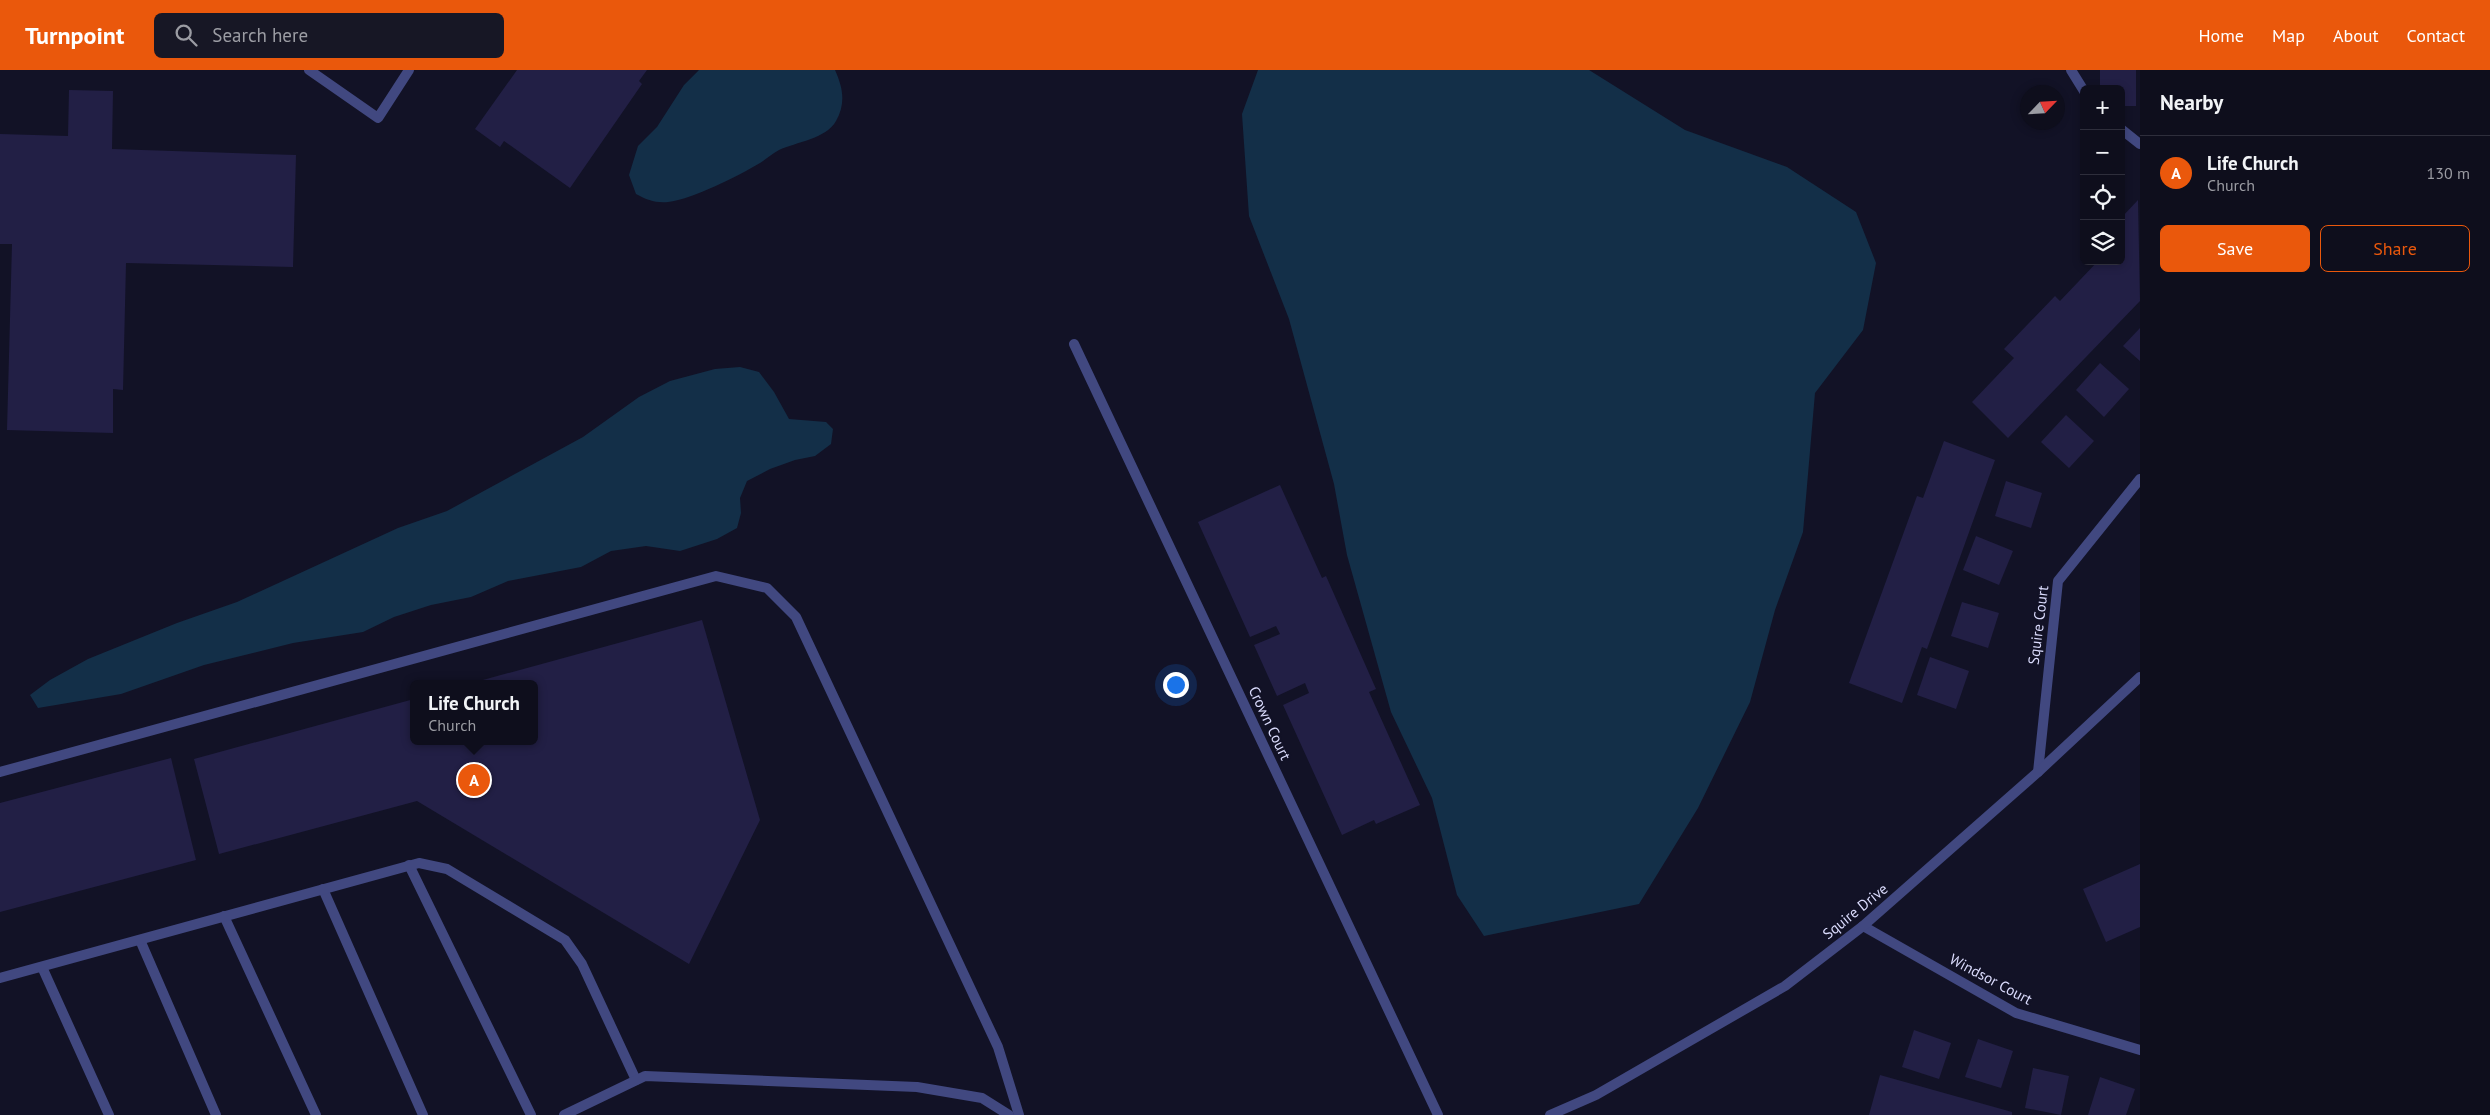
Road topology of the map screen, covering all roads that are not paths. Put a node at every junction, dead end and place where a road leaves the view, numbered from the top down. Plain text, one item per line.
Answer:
1 (310, 70) edge
2 (409, 70) edge
3 (2071, 70) edge
4 (2080, 85) edge
5 (2122, 130) edge
6 (2140, 144) edge
7 (1074, 344) dead end
8 (2140, 479) edge
9 (2140, 677) edge
10 (0, 772) edge
11 (2038, 772) junction
12 (409, 865) junction
13 (323, 889) junction
14 (224, 916) junction
15 (1863, 926) junction
16 (140, 940) junction
17 (42, 967) junction
18 (0, 978) edge
19 (2140, 1050) edge
20 (636, 1080) junction
21 (109, 1115) edge
22 (216, 1115) edge
23 (316, 1115) edge
24 (423, 1115) edge
25 (531, 1115) edge
26 (564, 1115) edge
27 (1009, 1115) edge
28 (1019, 1115) edge
29 (1438, 1115) edge
30 (1550, 1115) edge

1 - 2 street
3 - 4 street
5 - 6 street
7 - 29 street, Crown Court
8 - 11 street, Squire Court
9 - 11 street, Squire Drive
10 - 28 street
11 - 15 street, Squire Drive
12 - 13 street
12 - 20 street
12 - 25 street
13 - 14 street
13 - 24 street
14 - 16 street
14 - 23 street
15 - 19 street, Windsor Court
15 - 30 street, Squire Drive
16 - 17 street
16 - 22 street
17 - 18 street
17 - 21 street
20 - 26 street
20 - 27 street

